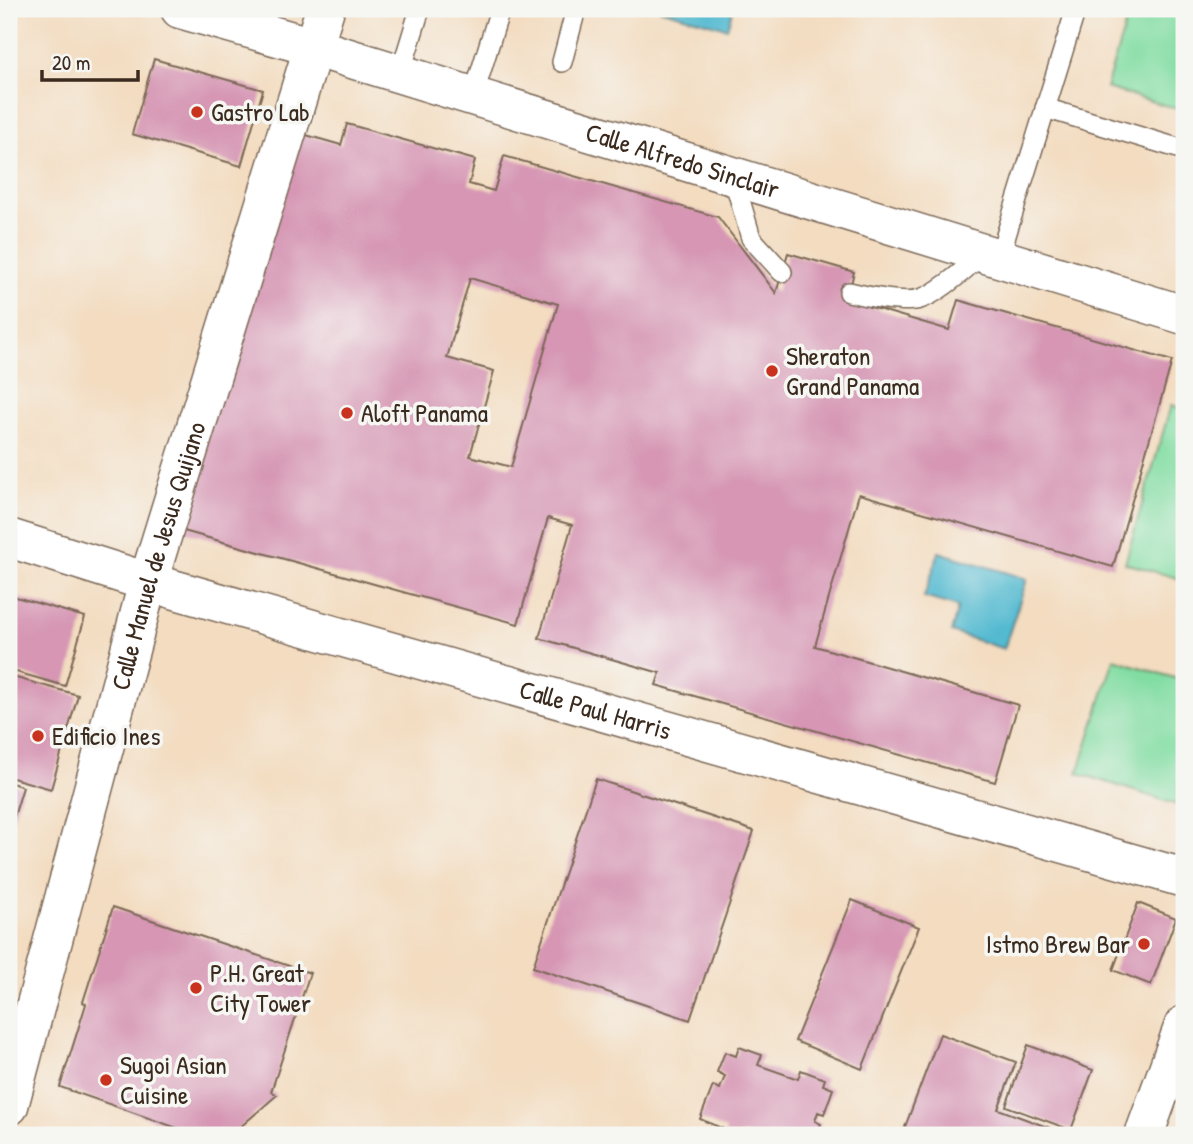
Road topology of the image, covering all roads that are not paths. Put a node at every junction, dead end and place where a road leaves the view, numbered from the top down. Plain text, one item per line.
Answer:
1 (180, 9) edge
2 (325, 9) edge
3 (419, 9) edge
4 (500, 9) edge
5 (576, 9) edge
6 (1076, 9) edge
7 (313, 47) junction
8 (562, 62) dead end
9 (400, 74) junction
10 (473, 97) junction
11 (1045, 108) junction
12 (1184, 150) edge
13 (733, 176) junction
14 (991, 256) junction
15 (782, 272) dead end
16 (849, 292) dead end
17 (1184, 316) edge
18 (9, 538) edge
19 (148, 582) junction
20 (1184, 878) edge
21 (1184, 1025) edge
22 (9, 1106) edge
23 (1144, 1135) edge

1 - 7 street, Calle Alfredo Sinclair
2 - 7 street, Calle Manuel de Jesus Quijano
3 - 9 lane
4 - 10 lane
5 - 8 lane
6 - 11 lane
7 - 9 street, Calle Alfredo Sinclair
7 - 19 street, Calle Manuel de Jesus Quijano
9 - 10 street, Calle Alfredo Sinclair
10 - 13 street, Calle Alfredo Sinclair
11 - 12 lane
11 - 14 lane
13 - 14 street, Calle Alfredo Sinclair
13 - 15 lane
14 - 16 lane
14 - 17 street, Calle Alfredo Sinclair
18 - 19 street, Calle Paul Harris
19 - 20 street, Calle Paul Harris
19 - 22 street, Calle Manuel de Jesus Quijano
21 - 23 street

